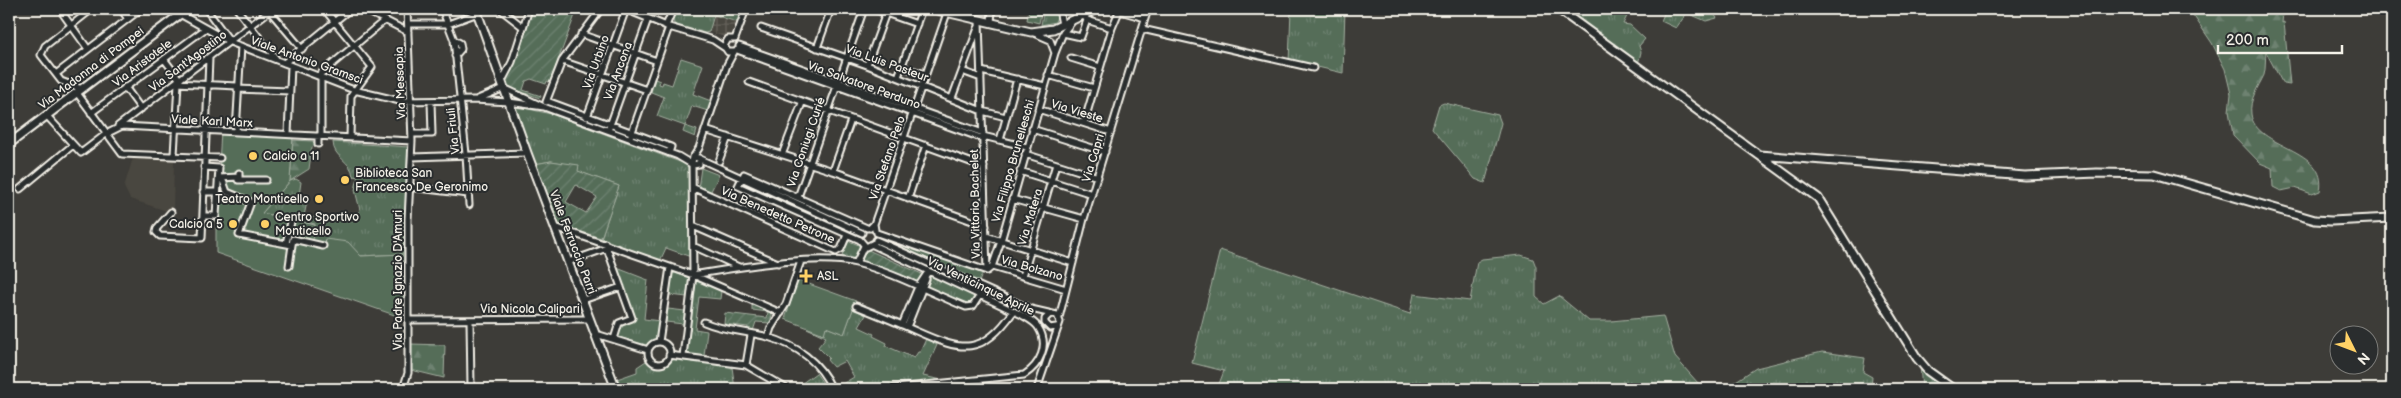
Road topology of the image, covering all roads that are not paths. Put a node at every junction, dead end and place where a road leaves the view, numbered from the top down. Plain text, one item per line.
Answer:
1 (65, 9) edge
2 (92, 9) edge
3 (121, 9) edge
4 (141, 9) edge
5 (171, 9) edge
6 (186, 9) edge
7 (206, 9) edge
8 (237, 9) edge
9 (270, 9) edge
10 (324, 9) edge
11 (350, 9) edge
12 (363, 9) edge
13 (407, 9) edge
14 (442, 9) edge
15 (501, 9) edge
16 (529, 9) edge
17 (601, 9) edge
18 (628, 9) edge
19 (673, 9) edge
20 (746, 9) edge
21 (831, 9) edge
22 (864, 9) edge
23 (874, 9) edge
24 (922, 9) edge
25 (933, 9) edge
26 (962, 9) edge
27 (992, 9) edge
28 (1059, 9) edge
29 (1096, 9) edge
30 (1558, 9) edge
31 (1118, 10) edge
32 (477, 11) edge
33 (1146, 12) edge
34 (947, 13) junction
35 (886, 14) junction
36 (178, 15) junction
37 (1086, 17) junction
38 (966, 18) junction
39 (128, 19) junction
40 (648, 19) junction
41 (385, 20) junction
42 (334, 22) junction
43 (979, 23) junction
44 (991, 23) junction
45 (408, 24) junction
46 (448, 24) junction
47 (917, 24) junction
48 (70, 25) junction
49 (250, 26) junction
50 (668, 26) junction
51 (523, 27) junction
52 (205, 28) junction
53 (761, 28) dead end
54 (1058, 28) junction
55 (1112, 28) junction
56 (1142, 30) junction
57 (408, 32) junction
58 (1031, 32) junction
59 (581, 34) junction
60 (735, 39) junction
61 (713, 40) junction
62 (726, 40) junction
63 (230, 42) junction
64 (1053, 44) junction
65 (354, 45) junction
66 (240, 46) junction
67 (613, 46) junction
68 (817, 48) junction
69 (88, 49) junction
70 (302, 49) junction
71 (726, 49) junction
72 (737, 49) junction
73 (635, 53) junction
74 (1055, 53) junction
75 (164, 58) junction
76 (209, 58) junction
77 (847, 58) junction
78 (1071, 58) dead end
79 (278, 61) junction
80 (562, 61) junction
81 (657, 61) junction
82 (284, 63) junction
83 (727, 65) junction
84 (867, 65) junction
85 (291, 66) junction
86 (901, 66) junction
87 (1100, 67) junction
88 (509, 68) junction
89 (1313, 68) dead end
90 (498, 71) junction
91 (962, 71) junction
92 (981, 71) junction
93 (56, 74) junction
94 (926, 74) junction
95 (603, 75) junction
96 (1048, 75) junction
97 (320, 76) junction
98 (898, 77) junction
99 (981, 78) junction
100 (1017, 79) junction
101 (178, 82) junction
102 (625, 82) junction
103 (749, 82) dead end
104 (838, 83) junction
105 (208, 84) junction
106 (503, 84) junction
107 (922, 86) junction
108 (1044, 86) junction
109 (125, 87) junction
110 (237, 87) junction
111 (1094, 88) junction
112 (354, 90) junction
113 (647, 90) junction
114 (79, 91) junction
115 (290, 91) junction
116 (952, 98) junction
117 (474, 100) junction
118 (431, 101) junction
119 (460, 101) junction
120 (546, 101) junction
121 (411, 102) junction
122 (509, 102) junction
123 (802, 103) junction
124 (544, 107) junction
125 (141, 109) junction
126 (1038, 110) junction
127 (913, 111) junction
128 (982, 111) junction
129 (827, 112) junction
130 (91, 113) junction
131 (47, 116) junction
132 (588, 116) junction
133 (1006, 118) junction
134 (851, 120) junction
135 (585, 122) junction
136 (1084, 123) junction
137 (115, 128) junction
138 (609, 128) junction
139 (175, 129) junction
140 (1032, 129) junction
141 (205, 130) junction
142 (705, 130) junction
143 (236, 132) junction
144 (1111, 132) junction
145 (106, 134) junction
146 (288, 134) junction
147 (412, 134) junction
148 (320, 136) junction
149 (631, 136) junction
150 (983, 136) junction
151 (728, 137) junction
152 (904, 137) junction
153 (350, 138) junction
154 (1000, 140) junction
155 (412, 142) junction
156 (9, 144) edge
157 (73, 144) junction
158 (318, 144) dead end
159 (926, 145) junction
160 (1027, 147) junction
161 (1105, 152) junction
162 (527, 153) junction
163 (466, 154) junction
164 (1025, 154) junction
165 (174, 155) junction
166 (782, 155) junction
167 (1759, 155) junction
168 (204, 157) junction
169 (412, 157) junction
170 (220, 158) dead end
171 (719, 160) dead end
172 (696, 161) junction
173 (809, 164) junction
174 (1056, 164) junction
175 (204, 167) junction
176 (984, 167) junction
177 (1020, 171) junction
178 (833, 172) junction
179 (1098, 177) junction
180 (220, 178) junction
181 (742, 179) junction
182 (266, 180) dead end
183 (1051, 181) junction
184 (410, 187) junction
185 (694, 188) junction
186 (20, 189) dead end
187 (886, 190) junction
188 (203, 192) junction
189 (217, 192) junction
190 (468, 194) junction
191 (1092, 194) junction
192 (798, 197) junction
193 (908, 199) junction
194 (1012, 199) junction
195 (468, 204) dead end
196 (1043, 208) junction
197 (171, 212) dead end
198 (203, 216) junction
199 (2392, 218) edge
200 (1084, 219) junction
201 (291, 222) dead end
202 (693, 226) junction
203 (986, 226) junction
204 (555, 227) junction
205 (873, 230) junction
206 (862, 233) junction
207 (847, 235) junction
208 (986, 236) junction
209 (860, 240) junction
210 (1000, 241) junction
211 (286, 243) junction
212 (292, 245) junction
213 (606, 245) junction
214 (873, 245) junction
215 (323, 246) dead end
216 (693, 246) junction
217 (864, 246) junction
218 (1030, 250) junction
219 (801, 261) junction
220 (568, 262) junction
221 (856, 263) junction
222 (1073, 263) junction
223 (780, 264) junction
224 (289, 266) dead end
225 (670, 267) junction
226 (740, 267) junction
227 (990, 269) junction
228 (928, 272) junction
229 (693, 275) junction
230 (1022, 276) junction
231 (621, 288) junction
232 (920, 288) junction
233 (1066, 291) junction
234 (980, 295) junction
235 (583, 300) junction
236 (856, 306) dead end
237 (1031, 309) junction
238 (1014, 311) junction
239 (781, 313) junction
240 (1052, 314) junction
241 (1059, 318) junction
242 (590, 319) junction
243 (408, 320) junction
244 (470, 320) junction
245 (704, 322) dead end
246 (1046, 325) junction
247 (904, 326) junction
248 (1056, 327) junction
249 (596, 334) junction
250 (751, 335) junction
251 (768, 337) junction
252 (614, 339) junction
253 (659, 342) junction
254 (1052, 345) junction
255 (648, 350) junction
256 (670, 355) junction
257 (683, 356) junction
258 (746, 365) junction
259 (471, 387) dead end
260 (403, 389) edge
261 (616, 389) edge
262 (787, 389) edge
263 (832, 389) edge
264 (886, 389) edge
265 (1037, 389) edge
266 (1953, 389) edge

1 - 48 street
2 - 48 street
3 - 39 street
4 - 39 street
5 - 36 street, Viale Antonio Gramsci
6 - 36 street, Via Madonna di Pompei
7 - 63 street
8 - 49 street
9 - 49 street, Via Sant'Agostino
9 - 70 street
10 - 42 street
11 - 42 street
12 - 41 street
13 - 45 street, Via Messapia
14 - 46 street, Via Friuli
15 - 51 street
16 - 51 street
17 - 59 street
18 - 40 street
18 - 67 street, Via Urbino
19 - 50 street
20 - 60 street
21 - 68 street
22 - 77 street, Via Coniugi Curié
23 - 35 street
24 - 47 street
25 - 34 street
26 - 38 street
27 - 44 street
28 - 54 street
29 - 37 street
30 - 167 street
31 - 33 street
31 - 55 street
32 - 46 street
32 - 90 street, Viale Ferruccio Parri
33 - 56 street, Via Capri
34 - 38 street
34 - 94 street, Via Stefano Pelo
35 - 47 street
35 - 84 street
36 - 52 street, Viale Antonio Gramsci
36 - 114 street, Via Madonna di Pompei
37 - 54 street
37 - 54 street
37 - 55 street
38 - 43 street
39 - 69 street
40 - 50 street
40 - 73 street, Via Ancona
41 - 57 street
41 - 65 street
42 - 65 street
42 - 70 street
43 - 44 street
43 - 91 street
43 - 92 street, Via Vittorio Bachelet
44 - 58 street
45 - 46 street
45 - 57 street, Via Messapia
46 - 119 street, Via Friuli
47 - 86 street
48 - 69 street
48 - 93 street
49 - 63 street, Via Sant'Agostino
49 - 79 street
50 - 61 street
50 - 81 street
51 - 88 street
52 - 63 street, Viale Antonio Gramsci
52 - 75 street, Via Aristotele
53 - 68 street, Via Luis Pasteur
54 - 58 street
54 - 64 street
54 - 74 street, Via Filippo Brunelleschi
55 - 87 street
56 - 89 street
56 - 144 street, Via Capri
57 - 121 street, Via Messapia
58 - 64 street
59 - 67 street
59 - 80 street
60 - 62 street
60 - 72 street
61 - 62 street
61 - 71 street
62 - 71 street
63 - 66 street, Viale Antonio Gramsci
63 - 76 street, Via Sant'Agostino
64 - 74 street
65 - 97 street
65 - 112 street
66 - 79 street, Viale Antonio Gramsci
66 - 110 street
67 - 73 street
67 - 95 street, Via Urbino
68 - 77 street, Via Luis Pasteur
69 - 93 street
70 - 82 street
71 - 72 street, Via Salvatore Perduno
71 - 83 street
72 - 83 street
72 - 104 street, Via Salvatore Perduno
73 - 81 street
73 - 102 street, Via Ancona
74 - 96 street, Via Filippo Brunelleschi
75 - 101 street
75 - 109 street, Via Aristotele
76 - 101 street, Via Sant'Agostino
76 - 105 street
77 - 84 street, Via Luis Pasteur
77 - 104 street, Via Coniugi Curié
78 - 87 street
79 - 82 street, Viale Antonio Gramsci
80 - 95 street
80 - 120 street
81 - 113 street
82 - 85 street, Viale Antonio Gramsci
83 - 142 street
84 - 98 street, Via Luis Pasteur
85 - 97 street, Viale Antonio Gramsci
85 - 115 street
86 - 94 street, Via Luis Pasteur
86 - 98 street
87 - 111 street
88 - 90 street
88 - 106 street
90 - 106 street, Viale Ferruccio Parri
91 - 99 street
91 - 116 street
92 - 99 street, Via Vittorio Bachelet
92 - 100 street
93 - 114 street
94 - 107 street, Via Stefano Pelo
95 - 102 street
95 - 132 street, Via Urbino
96 - 108 street, Via Filippo Brunelleschi
96 - 111 street
97 - 112 street, Viale Antonio Gramsci
97 - 148 street
98 - 107 street, Via Luis Pasteur
99 - 128 street, Via Vittorio Bachelet
100 - 108 street
100 - 133 street
101 - 105 street
101 - 125 street, Via Sant'Agostino
101 - 139 street
102 - 113 street
102 - 138 street, Via Ancona
103 - 123 street
104 - 127 street, Via Salvatore Perduno
104 - 129 street, Via Coniugi Curié
105 - 110 street
105 - 141 street
106 - 117 street, Viale Antonio Gramsci
106 - 122 street, Viale Ferruccio Parri
106 - 124 street, Viale Antonio Gramsci
107 - 116 street, Via Luis Pasteur
107 - 127 street, Via Stefano Pelo
108 - 126 street, Via Filippo Brunelleschi
109 - 125 street
109 - 130 street, Via Aristotele
110 - 115 street
110 - 143 street
111 - 136 street
112 - 121 street, Viale Antonio Gramsci
112 - 153 street
113 - 149 street
114 - 130 street
114 - 131 street, Via Madonna di Pompei
115 - 146 street
116 - 128 street, Via Luis Pasteur
117 - 119 street, Viale Antonio Gramsci
117 - 122 street, Viale Antonio Gramsci
118 - 119 street, Viale Antonio Gramsci
118 - 121 street, Viale Antonio Gramsci
118 - 147 street
119 - 163 street, Via Friuli
120 - 124 street
120 - 132 street, Viale Antonio Gramsci
121 - 147 street, Via Messapia
122 - 124 street, Viale Antonio Gramsci
122 - 162 street, Viale Ferruccio Parri
123 - 129 street
123 - 166 street
124 - 135 street, Viale Antonio Gramsci
125 - 137 street, Via Sant'Agostino
126 - 136 street, Via Vieste
126 - 140 street, Via Filippo Brunelleschi
127 - 150 street, Via Salvatore Perduno
127 - 152 street, Via Stefano Pelo
128 - 133 street, Via Luis Pasteur
128 - 150 street, Via Vittorio Bachelet
129 - 134 street
129 - 173 street, Via Coniugi Curié
130 - 145 street
131 - 156 street, Via Madonna di Pompei
131 - 157 street
132 - 135 street, Via Urbino
132 - 138 street, Viale Antonio Gramsci
133 - 154 street
134 - 152 street
134 - 178 street
135 - 138 street, Viale Antonio Gramsci
136 - 144 street, Via Vieste
137 - 139 street, Viale Karl Marx
137 - 145 street
138 - 149 street, Viale Antonio Gramsci
139 - 141 street, Viale Karl Marx
139 - 165 street
140 - 160 street, Via Filippo Brunelleschi
140 - 161 street
141 - 143 street, Viale Karl Marx
141 - 168 street
142 - 151 street
142 - 172 street
143 - 146 street, Viale Karl Marx
144 - 161 street, Via Capri
145 - 157 street
145 - 165 street
146 - 148 street, Viale Karl Marx
147 - 155 street, Via Messapia
148 - 153 street, Viale Karl Marx
148 - 158 street
149 - 172 street, Viale Antonio Gramsci
150 - 154 street, Via Vittorio Bachelet
150 - 176 street, Via Vittorio Bachelet
151 - 166 street
151 - 171 street
152 - 159 street
152 - 187 street, Via Stefano Pelo
153 - 155 street, Viale Karl Marx
154 - 160 street, Via Vittorio Bachelet
155 - 169 street, Via Messapia
157 - 186 street
159 - 176 street
159 - 193 street
160 - 164 street, Via Filippo Brunelleschi
161 - 179 street, Via Capri
162 - 163 street
162 - 204 street, Viale Ferruccio Parri
163 - 169 street
163 - 190 street, Via Friuli
164 - 174 street
164 - 177 street, Via Filippo Brunelleschi
165 - 168 street
166 - 173 street
167 - 199 street
167 - 266 street
168 - 170 street
168 - 175 street
169 - 184 street, Via Padre Ignazio D'Amuri
172 - 181 street, Viale Antonio Gramsci
172 - 185 street
173 - 178 street
173 - 192 street, Via Coniugi Curié
174 - 179 street
174 - 183 street, Via Matera
175 - 180 street
175 - 188 street
176 - 203 street, Via Vittorio Bachelet
177 - 183 street
177 - 194 street, Via Filippo Brunelleschi
178 - 187 street
179 - 191 street, Via Capri
180 - 182 street
180 - 189 street
180 - 211 street
181 - 192 street
181 - 206 street
181 - 207 street
183 - 191 street
183 - 196 street, Via Matera
184 - 190 street
184 - 243 street, Via Padre Ignazio D'Amuri
185 - 202 street
185 - 207 street, Via Benedetto Petrone
187 - 193 street
187 - 205 street, Via Stefano Pelo
188 - 189 street
188 - 198 street
189 - 198 street
190 - 195 street, Via Friuli
191 - 200 street, Via Capri
192 - 205 street
193 - 203 street
194 - 196 street
194 - 210 street, Via Filippo Brunelleschi
196 - 200 street
196 - 218 street, Via Matera
197 - 198 street
200 - 222 street, Via Capri
201 - 211 street
202 - 216 street
202 - 223 street
203 - 208 street, Via Vittorio Bachelet
204 - 213 street
204 - 220 street, Viale Ferruccio Parri
205 - 206 street
205 - 214 street
205 - 227 street, Via Bolzano
205 - 237 street
206 - 209 street
207 - 209 street
208 - 210 street
208 - 227 street, Via Vittorio Bachelet
209 - 217 street
210 - 218 street
210 - 227 street, Via Filippo Brunelleschi
211 - 212 street
212 - 215 street
212 - 224 street
213 - 220 street
213 - 225 street
213 - 231 street
214 - 217 street
214 - 228 street, Via Venticinque Aprile
216 - 226 street
216 - 229 street
217 - 221 street
218 - 222 street
218 - 230 street, Via Matera
219 - 221 street
219 - 223 street
219 - 239 street
220 - 235 street, Viale Ferruccio Parri
221 - 232 street
222 - 233 street, Via Capri
223 - 226 street
225 - 229 street
225 - 253 street
226 - 229 street
227 - 230 street, Via Bolzano
228 - 232 street
228 - 234 street, Via Venticinque Aprile
229 - 239 street
229 - 257 street
230 - 233 street, Via Bolzano
231 - 235 street
231 - 252 street
232 - 234 street
232 - 247 street
233 - 240 street, Via Capri
233 - 241 street, Via Capri
234 - 238 street, Via Venticinque Aprile
235 - 242 street, Viale Ferruccio Parri
236 - 247 street
237 - 240 street
237 - 246 street
238 - 247 street
238 - 264 street, Via Venticinque Aprile
239 - 251 street
240 - 241 street
240 - 246 street, Via Capri
241 - 248 street, Via Capri
242 - 244 street, Via Nicola Calipari
242 - 249 street, Viale Ferruccio Parri
243 - 244 street, Via Nicola Calipari
243 - 260 street, Via Padre Ignazio D'Amuri
244 - 259 street, Via Nicola Calipari
245 - 250 street
246 - 248 street
246 - 254 street
248 - 254 street, Via Capri
249 - 252 street
249 - 261 street, Viale Ferruccio Parri
250 - 251 street
250 - 258 street
251 - 263 street
252 - 255 street
253 - 255 street
253 - 256 street
254 - 265 street, Via Capri
255 - 256 street
256 - 257 street
257 - 258 street
258 - 262 street

